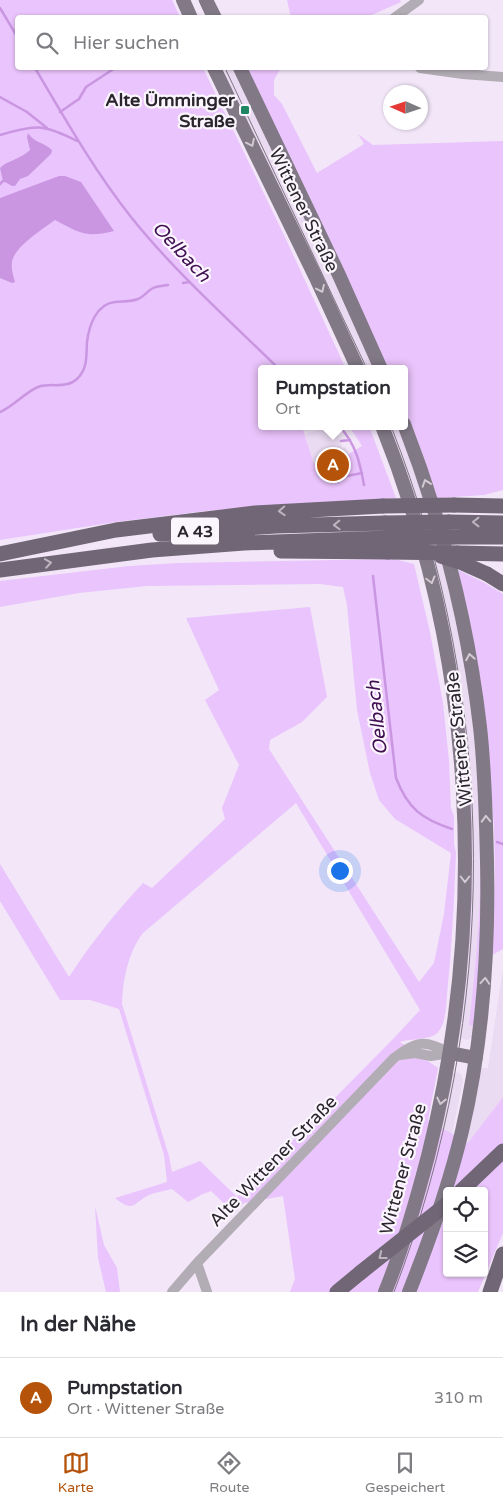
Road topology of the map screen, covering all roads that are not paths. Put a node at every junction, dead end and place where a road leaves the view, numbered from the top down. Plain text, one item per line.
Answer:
1 (183, 0) edge
2 (206, 0) edge
3 (420, 0) edge
4 (190, 15) edge
5 (214, 15) edge
6 (398, 15) edge
7 (215, 70) edge
8 (241, 70) edge
9 (434, 70) edge
10 (503, 77) edge
11 (356, 365) edge
12 (379, 365) edge
13 (384, 430) edge
14 (406, 430) edge
15 (503, 494) edge
16 (457, 504) junction
17 (503, 506) edge
18 (503, 523) edge
19 (451, 530) junction
20 (503, 537) edge
21 (387, 538) junction
22 (428, 552) junction
23 (3, 554) edge
24 (503, 554) edge
25 (0, 570) edge
26 (503, 584) edge
27 (450, 1054) junction
28 (476, 1058) junction
29 (503, 1151) edge
30 (466, 1187) edge
31 (443, 1207) edge
32 (503, 1254) edge
33 (197, 1263) junction
34 (503, 1268) edge
35 (172, 1292) edge
36 (207, 1292) edge
37 (337, 1292) edge
38 (385, 1292) edge
39 (409, 1292) edge
40 (491, 1292) edge

1 - 4 main road
2 - 5 main road
3 - 6 street
7 -> 11 main road, Wittener Straße
8 - 12 main road, Wittener Straße
9 - 10 street
13 -> 27 main road, Wittener Straße
28 -> 14 main road, Wittener Straße
15 - 16 highway
16 - 17 highway
16 -> 23 highway, bridge
18 -> 19 highway, A 43
19 - 20 highway, A 43
19 - 21 highway, A 43, bridge
21 - 22 highway, bridge
21 -> 23 highway, A 43
25 -> 21 highway, A 43
22 - 24 highway, bridge
22 - 26 highway, bridge
27 - 28 main road
27 - 33 street, Alte Wittener Straße
27 -> 38 main road, Wittener Straße
28 - 39 main road, Wittener Straße
29 - 30 highway
31 -> 37 highway, bridge
32 - 40 highway
33 - 35 street, Alte Wittener Straße
33 - 36 street
34 - 40 highway

